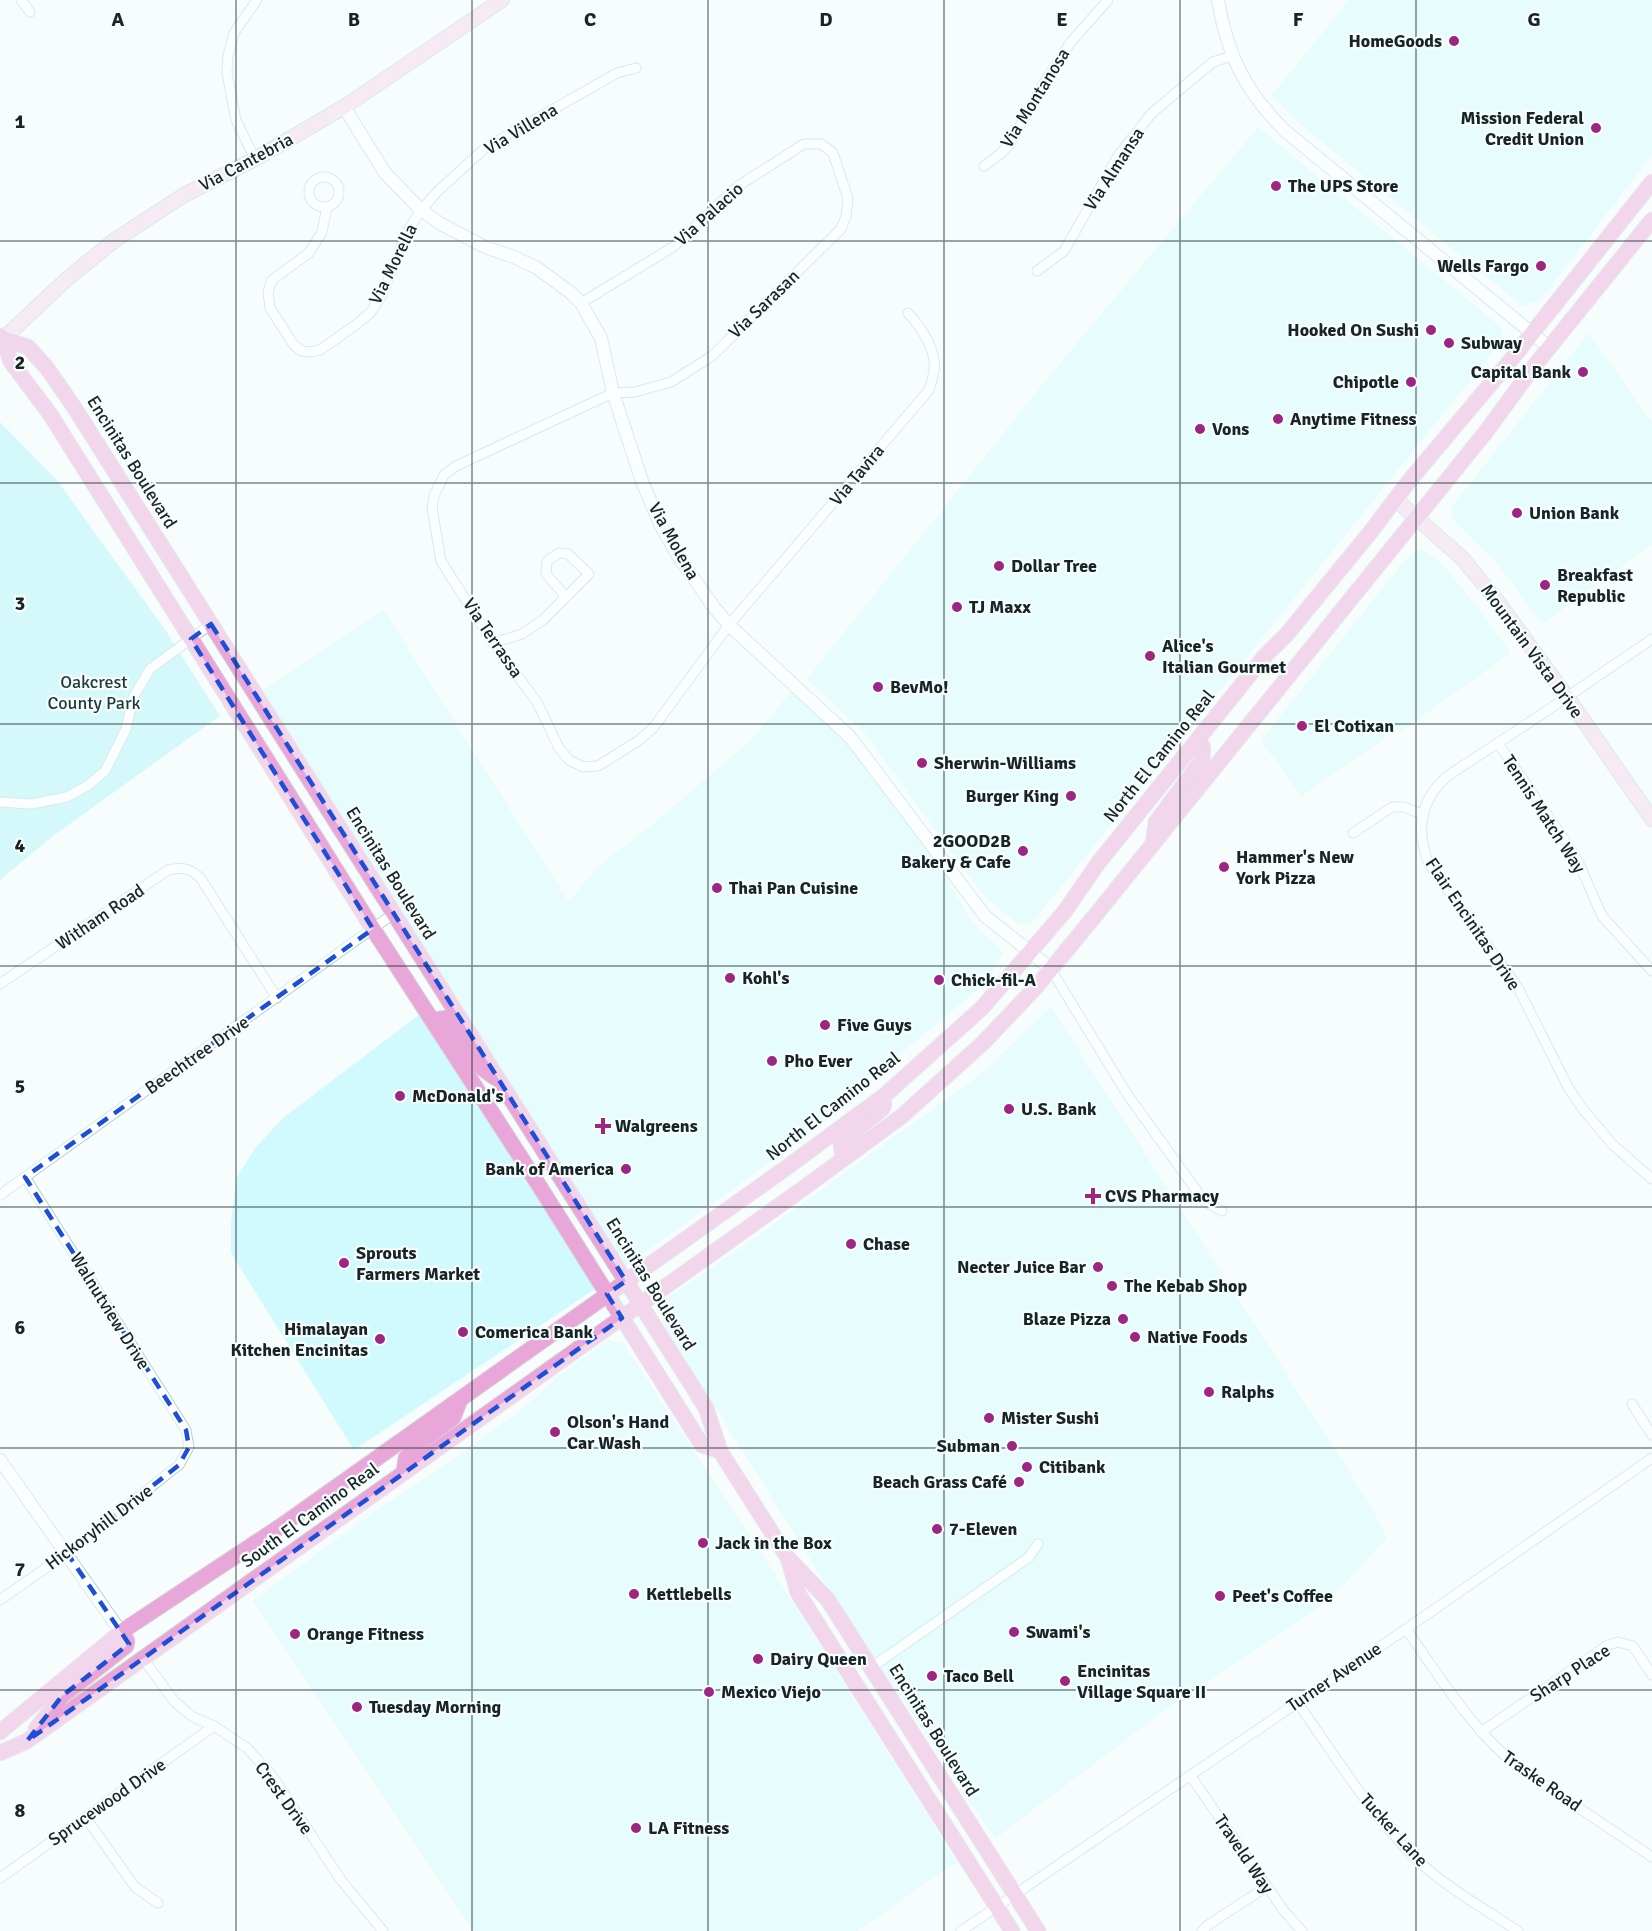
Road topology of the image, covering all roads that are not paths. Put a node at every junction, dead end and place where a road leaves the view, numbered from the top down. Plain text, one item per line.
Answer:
1 (21, 0) edge
2 (257, 0) edge
3 (502, 0) edge
4 (1108, 0) edge
5 (1218, 0) edge
6 (30, 12) dead end
7 (1231, 56) junction
8 (636, 68) dead end
9 (344, 107) junction
10 (255, 159) junction
11 (834, 159) joint
12 (984, 166) dead end
13 (1652, 182) edge
14 (327, 207) dead end
15 (421, 210) junction
16 (1652, 220) edge
17 (1037, 271) dead end
18 (580, 303) junction
19 (908, 313) dead end
20 (1532, 333) junction
21 (2, 338) edge
22 (1550, 348) junction
23 (613, 393) junction
24 (1395, 499) junction
25 (1416, 518) junction
26 (566, 597) junction
27 (211, 624) junction
28 (729, 625) junction
29 (191, 639) junction
30 (1652, 639) edge
31 (493, 643) junction
32 (1567, 697) junction
33 (1199, 738) junction
34 (1498, 743) junction
35 (0, 802) edge
36 (1650, 811) edge
37 (1424, 815) junction
38 (1353, 833) dead end
39 (1153, 843) junction
40 (393, 914) junction
41 (373, 929) junction
42 (1030, 952) junction
43 (1050, 968) junction
44 (1652, 971) edge
45 (0, 984) edge
46 (993, 994) junction
47 (277, 998) junction
48 (434, 1020) junction
49 (502, 1083) junction
50 (927, 1093) junction
51 (885, 1095) junction
52 (843, 1159) junction
53 (25, 1177) junction
54 (1652, 1179) edge
55 (0, 1195) edge
56 (1222, 1211) dead end
57 (626, 1281) junction
58 (607, 1294) junction
59 (641, 1305) junction
60 (622, 1318) junction
61 (460, 1399) junction
62 (1632, 1404) dead end
63 (1652, 1435) edge
64 (189, 1447) joint
65 (720, 1451) junction
66 (1652, 1458) edge
67 (0, 1460) edge
68 (404, 1472) junction
69 (1038, 1544) dead end
70 (67, 1553) junction
71 (788, 1558) junction
72 (0, 1600) edge
73 (1406, 1629) junction
74 (121, 1632) junction
75 (143, 1659) junction
76 (872, 1668) junction
77 (1652, 1675) edge
78 (1297, 1702) junction
79 (214, 1726) junction
80 (0, 1732) edge
81 (1481, 1732) junction
82 (27, 1741) junction
83 (0, 1753) edge
84 (1190, 1775) junction
85 (86, 1818) junction
86 (1652, 1857) edge
87 (0, 1878) edge
88 (1266, 1887) junction
89 (1015, 1894) junction
90 (158, 1903) dead end
91 (996, 1907) junction
92 (382, 1931) edge
93 (961, 1931) edge
94 (1012, 1931) edge
95 (1038, 1931) edge
96 (1202, 1931) edge
97 (1302, 1931) edge
98 (1518, 1931) edge

1 - 6 street
2 - 10 street
3 - 9 main road, Via Cantebria
4 - 12 street, Via Montanosa
5 - 7 street
7 - 17 street, Via Almansa
7 - 20 street
8 - 15 street, Via Villena
9 - 10 main road, Via Cantebria
9 - 15 street, Via Molena
10 - 21 main road, Via Cantebria
11 - 18 street, Via Palacio
11 - 23 street, Via Sarasan
13 - 20 main road, North El Camino Real
14 - 15 street, Via Morella
15 - 18 street, Via Molena
16 - 22 main road
18 - 23 street, Via Molena
19 - 28 street, Via Tavira
20 - 22 street
20 - 24 main road, North El Camino Real
21 - 27 main road, Encinitas Boulevard
21 - 29 main road, Encinitas Boulevard
22 - 25 main road
23 - 28 street, Via Molena
23 - 31 street, Via Terrassa
24 - 25 main road, Mountain Vista Drive
24 - 33 main road, North El Camino Real
25 - 32 main road, Mountain Vista Drive
25 - 39 main road
26 - 26 street
26 - 31 street
27 - 29 street
27 - 40 main road, Encinitas Boulevard
28 - 31 street, Via Terrassa
28 - 42 street, Via Molena
29 - 35 street
29 - 41 main road, Encinitas Boulevard
30 - 32 street, Flair Encinitas Drive
32 - 34 street, Flair Encinitas Drive
32 - 36 main road, Mountain Vista Drive
33 - 39 main road
33 - 42 main road, North El Camino Real
34 - 37 street, Flair Encinitas Drive
34 - 44 street, Tennis Match Way
37 - 38 street
37 - 54 street, Flair Encinitas Drive
39 - 43 main road
40 - 41 street, Beechtree Drive
40 - 49 main road, Encinitas Boulevard
41 - 47 street, Beechtree Drive
41 - 48 main road, Encinitas Boulevard
42 - 43 street, Via Molena
42 - 46 main road, North El Camino Real
43 - 50 main road
43 - 56 street
45 - 47 street, Witham Road
46 - 50 main road
46 - 51 main road, North El Camino Real
47 - 53 street, Beechtree Drive
48 - 49 main road
48 - 58 main road, Encinitas Boulevard
49 - 57 main road, Encinitas Boulevard
50 - 52 main road
51 - 52 main road
51 - 57 main road, North El Camino Real
52 - 59 main road
53 - 55 street, Beechtree Drive
53 - 64 street, Walnutview Drive
57 - 58 main road, South El Camino Real
57 - 59 main road, Encinitas Boulevard
58 - 60 main road, Encinitas Boulevard
58 - 61 main road, South El Camino Real
59 - 60 main road, South El Camino Real
59 - 65 main road, Encinitas Boulevard
60 - 65 main road, Encinitas Boulevard
60 - 68 main road, South El Camino Real
61 - 68 main road
61 - 74 main road, South El Camino Real
62 - 63 street
64 - 70 street, Hickoryhill Drive
65 - 71 main road, Encinitas Boulevard
66 - 73 street, Turner Avenue
67 - 70 street
68 - 75 main road, South El Camino Real
69 - 76 street
70 - 72 street, Hickoryhill Drive
70 - 74 street
71 - 76 main road, Encinitas Boulevard
71 - 91 main road, Encinitas Boulevard
73 - 78 street, Turner Avenue
73 - 81 street, Traske Road
74 - 80 main road, South El Camino Real
74 - 82 main road
75 - 79 street, Crest Drive
75 - 82 main road, South El Camino Real
76 - 89 main road, Encinitas Boulevard
77 - 81 street, Sharp Place
78 - 84 street, Turner Avenue
78 - 98 street, Tucker Lane
79 - 85 street, Sprucewood Drive
79 - 92 street, Crest Drive
81 - 86 street, Traske Road
82 - 83 main road, South El Camino Real
84 - 88 street, Traveld Way
84 - 89 street, Turner Avenue
85 - 87 street, Sprucewood Drive
85 - 90 street
88 - 96 street
88 - 97 street, Traveld Way
89 - 91 street, Turner Avenue
89 - 95 main road, Encinitas Boulevard
91 - 93 street, Turner Avenue
91 - 94 main road, Encinitas Boulevard

